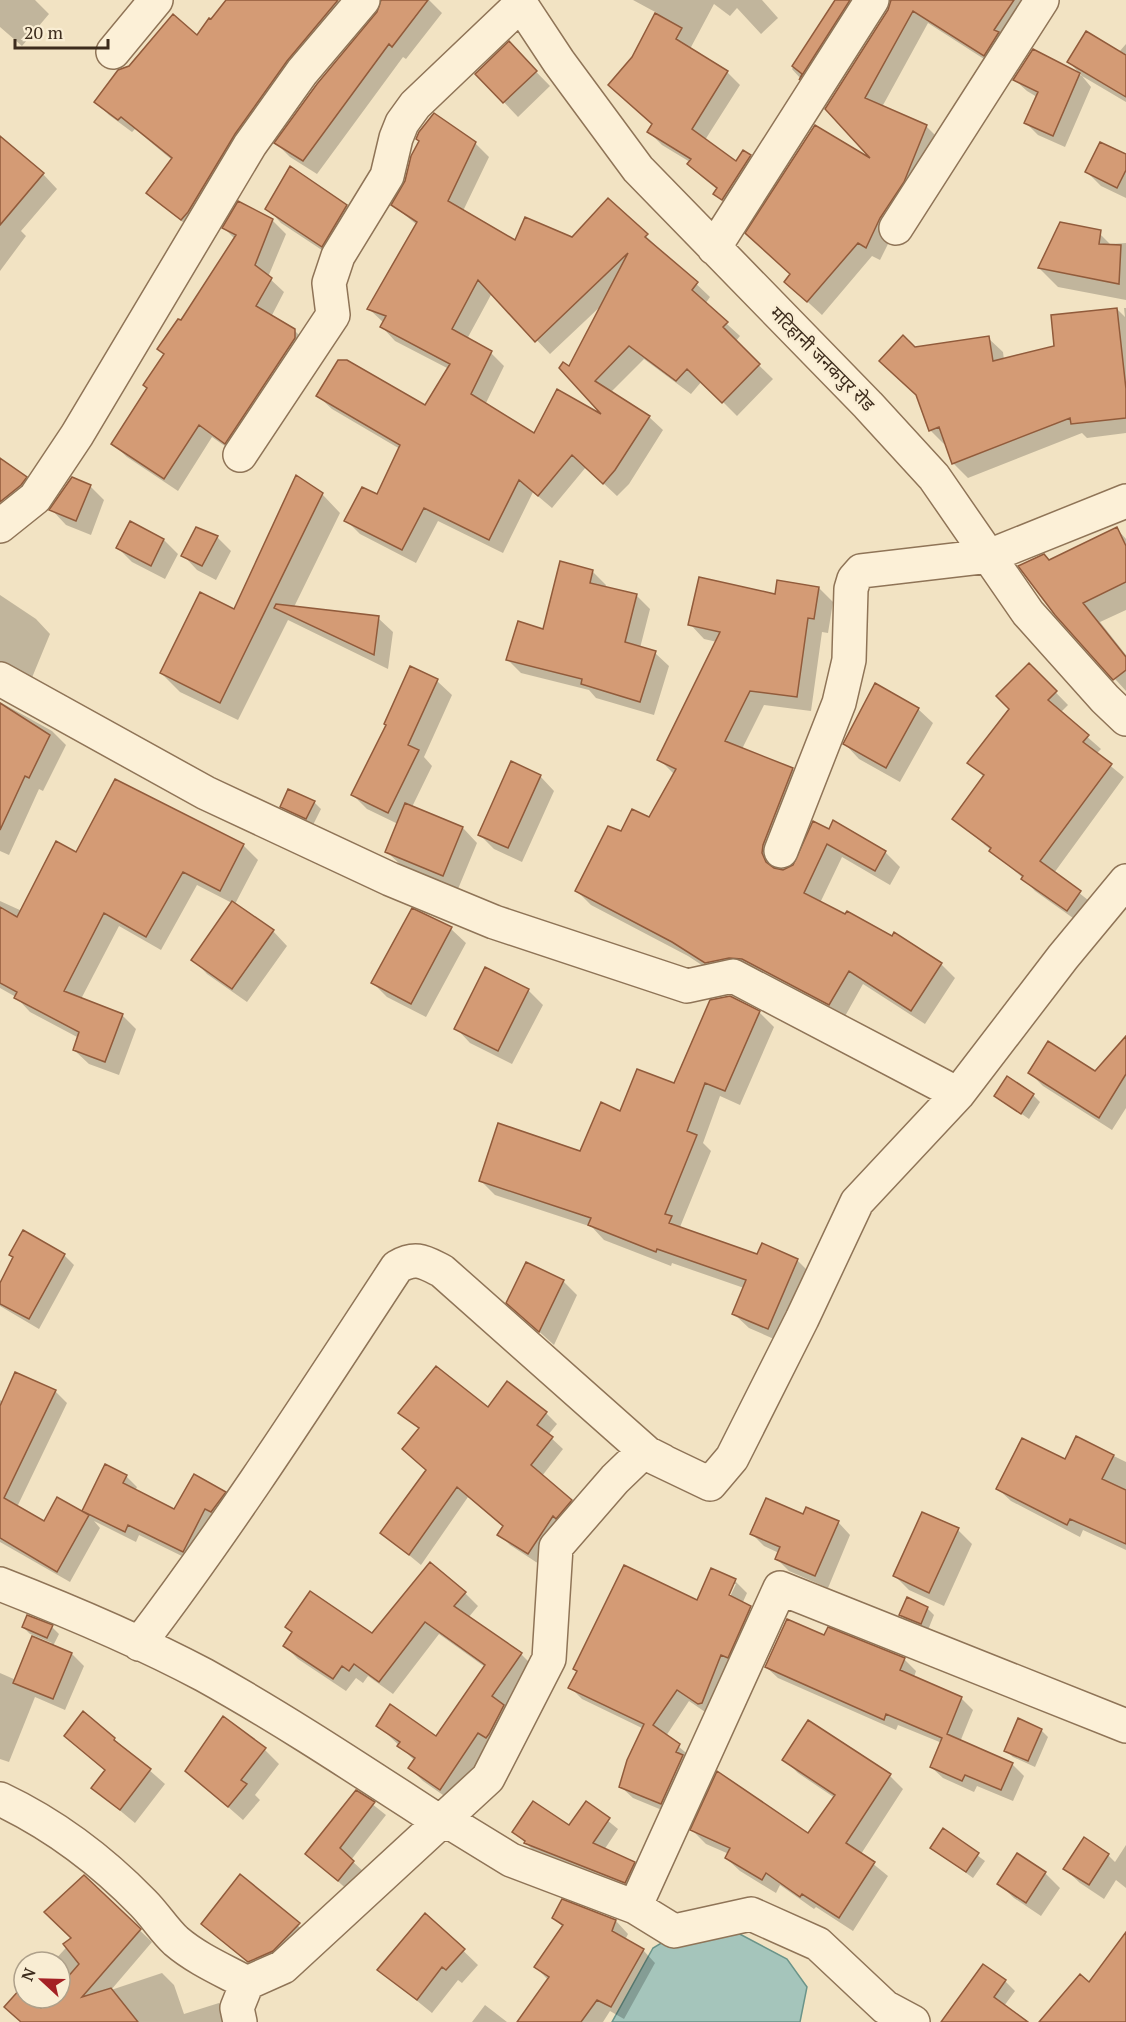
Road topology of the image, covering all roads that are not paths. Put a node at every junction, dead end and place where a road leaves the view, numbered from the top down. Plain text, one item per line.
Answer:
1 (156, 0) edge
2 (363, 0) edge
3 (872, 0) edge
4 (1042, 0) edge
5 (519, 2) edge
6 (113, 52) dead end
7 (896, 228) dead end
8 (714, 248) junction
9 (240, 455) dead end
10 (1126, 501) edge
11 (0, 526) edge
12 (988, 556) junction
13 (0, 679) edge
14 (1126, 718) edge
15 (781, 851) dead end
16 (1126, 881) edge
17 (958, 1094) junction
18 (710, 1484) junction
19 (0, 1584) edge
20 (139, 1644) junction
21 (1126, 1726) edge
22 (0, 1799) edge
23 (440, 1822) junction
24 (635, 1907) junction
25 (247, 1983) junction
26 (240, 2022) edge
27 (913, 2022) edge

1 - 6 street
2 - 11 street
3 - 8 street
4 - 7 street
5 - 8 street, मटिहानी जनकपुर रोड
5 - 9 street
8 - 12 street, मटिहानी जनकपुर रोड
10 - 12 street
12 - 14 street, मटिहानी जनकपुर रोड
12 - 15 street
13 - 17 street
16 - 17 street
17 - 18 street
18 - 20 street
18 - 23 street
19 - 20 street
20 - 23 street
21 - 24 street
22 - 25 street
23 - 24 street
23 - 25 street
24 - 27 street
25 - 26 street

